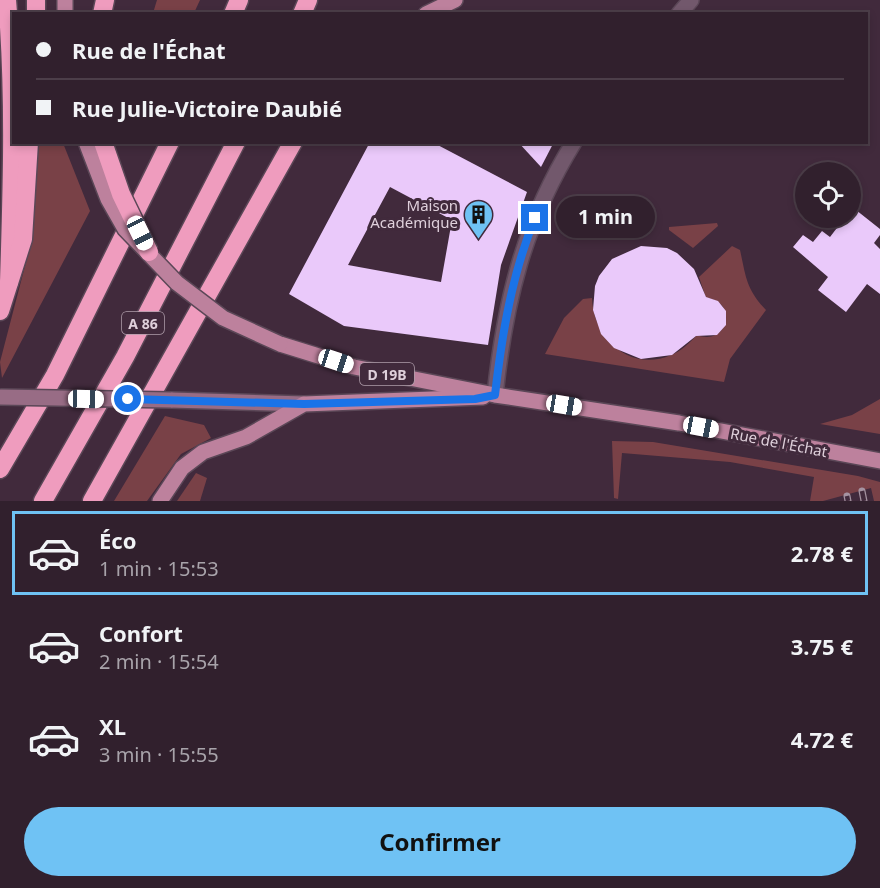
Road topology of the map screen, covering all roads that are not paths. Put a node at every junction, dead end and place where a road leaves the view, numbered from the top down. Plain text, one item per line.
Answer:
1 (1, 0) edge
2 (7, 0) edge
3 (455, 0) edge
4 (691, 0) edge
5 (0, 6) edge
6 (430, 12) edge
7 (681, 12) edge
8 (12, 59) edge
9 (13, 144) edge
10 (29, 144) edge
11 (87, 144) edge
12 (105, 144) edge
13 (169, 144) edge
14 (235, 144) edge
15 (292, 144) edge
16 (573, 144) edge
17 (149, 252) junction
18 (9, 282) junction
19 (0, 311) edge
20 (495, 395) junction
21 (0, 397) edge
22 (304, 404) junction
23 (880, 461) edge
24 (0, 469) edge
25 (43, 501) edge
26 (92, 501) edge
27 (160, 501) edge

1 - 5 street
2 - 8 highway
3 - 6 main road
4 - 7 street
9 - 18 highway
10 - 18 highway
11 - 17 main road, D 19B, bridge
12 - 17 highway, bridge
13 - 24 highway
14 - 25 highway, A 86
15 - 26 highway
16 - 20 street
17 - 20 main road, D 19B, bridge
18 - 19 highway
20 - 22 main road
20 - 23 main road, Rue de l'Échat / D 19B
21 - 22 street, bridge
22 - 27 main road

